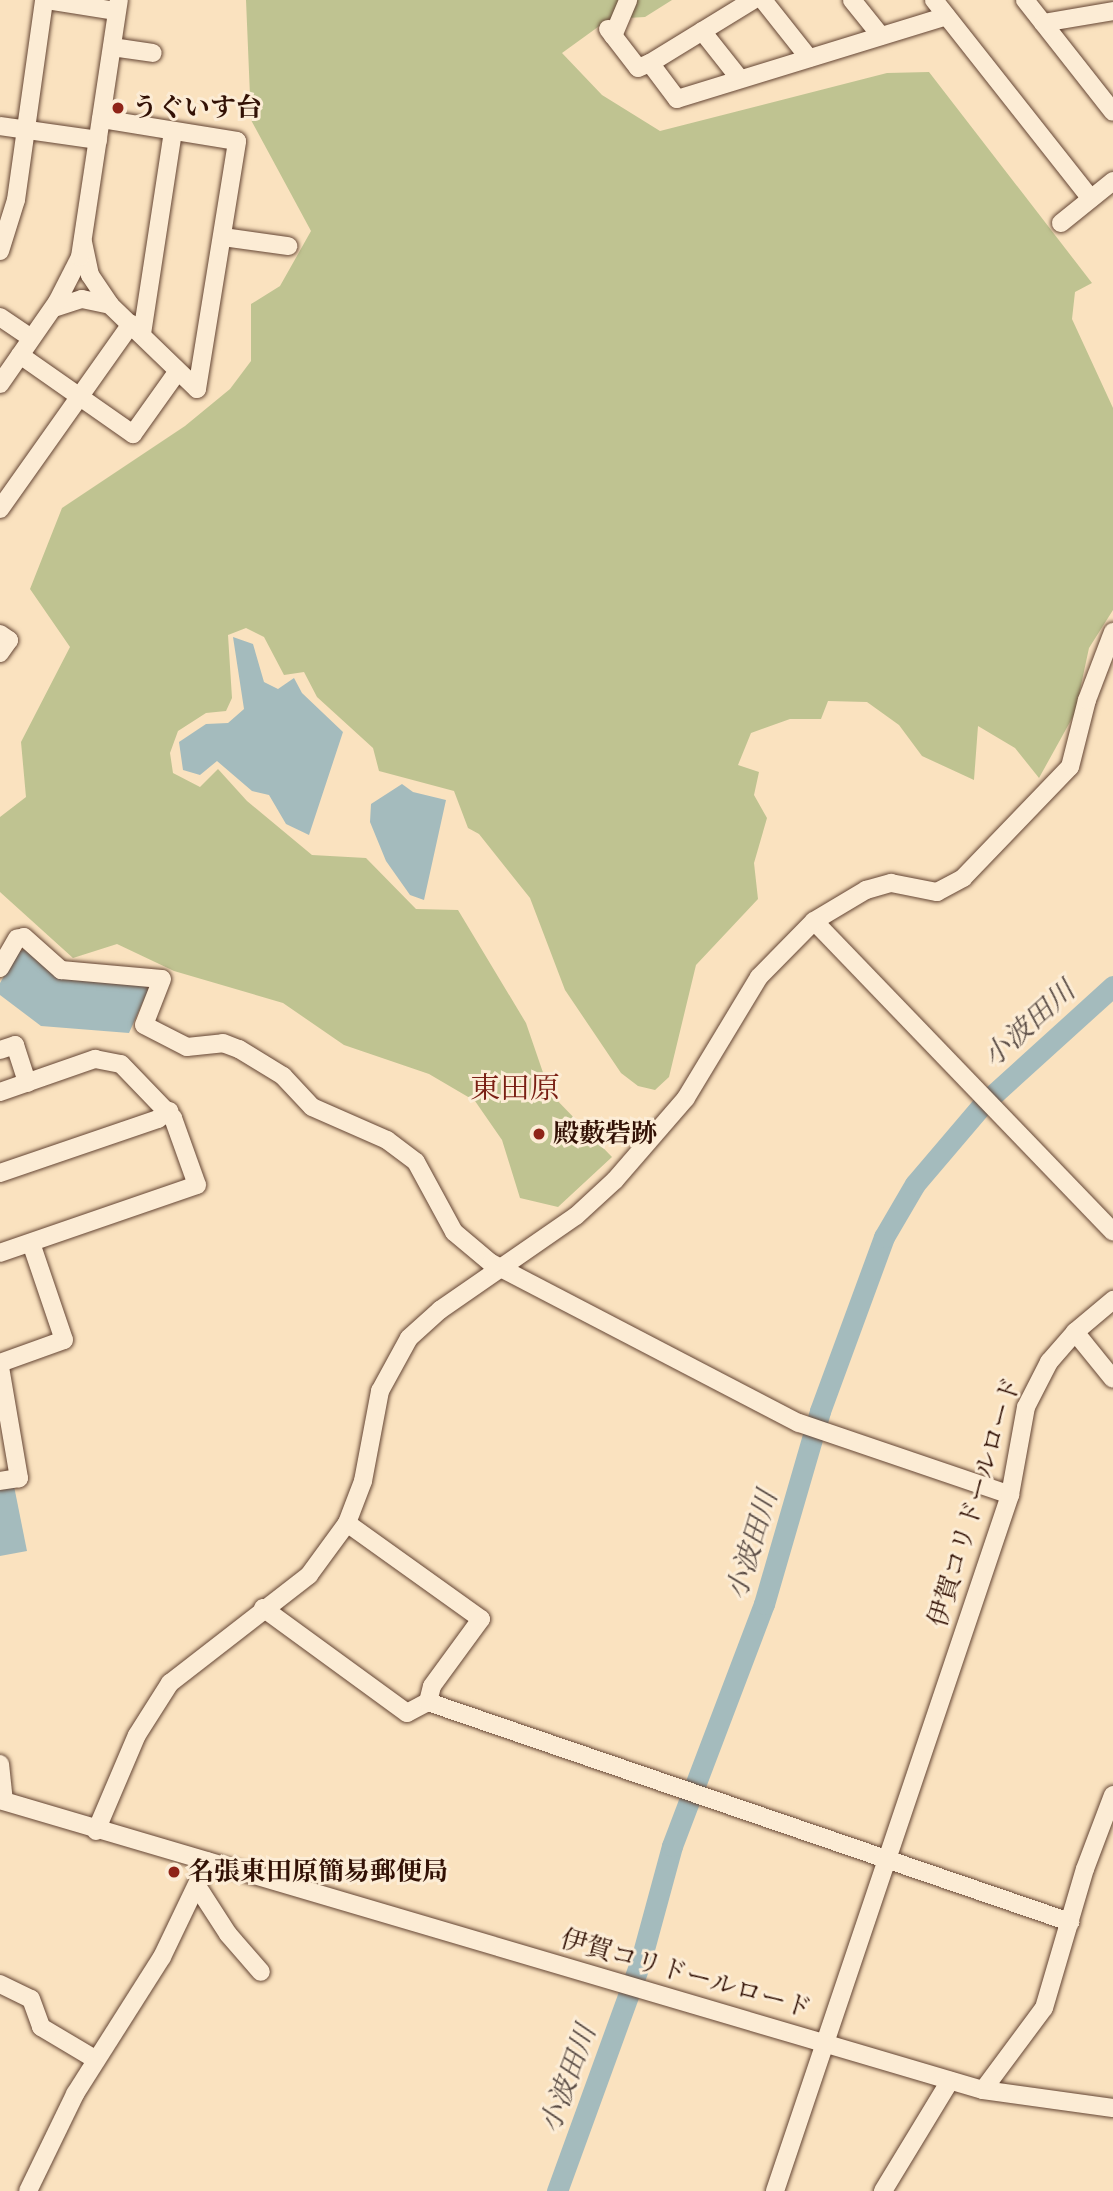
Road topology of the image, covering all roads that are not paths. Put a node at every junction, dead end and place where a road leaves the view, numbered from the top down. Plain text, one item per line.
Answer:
1 (46, 0) edge
2 (628, 0) edge
3 (753, 0) edge
4 (763, 0) edge
5 (852, 0) edge
6 (933, 0) edge
7 (1024, 0) edge
8 (118, 5) edge
9 (1113, 11) edge
10 (946, 16) junction
11 (1043, 23) junction
12 (702, 31) junction
13 (881, 36) junction
14 (112, 47) junction
15 (153, 53) dead end
16 (809, 58) junction
17 (650, 63) junction
18 (740, 79) junction
19 (1113, 85) edge
20 (1094, 88) junction
21 (1113, 112) edge
22 (101, 120) junction
23 (0, 126) edge
24 (26, 130) junction
25 (173, 131) junction
26 (98, 140) junction
27 (1113, 181) edge
28 (1091, 199) junction
29 (1061, 223) dead end
30 (223, 237) junction
31 (83, 242) junction
32 (288, 246) dead end
33 (0, 251) edge
34 (110, 305) junction
35 (51, 310) junction
36 (0, 317) edge
37 (136, 329) junction
38 (31, 338) junction
39 (20, 355) junction
40 (178, 371) junction
41 (0, 384) edge
42 (79, 397) junction
43 (0, 509) edge
44 (1113, 632) edge
45 (0, 634) edge
46 (0, 653) edge
47 (814, 921) junction
48 (0, 968) edge
49 (0, 1050) edge
50 (27, 1083) junction
51 (0, 1092) edge
52 (169, 1111) junction
53 (0, 1173) edge
54 (1113, 1232) edge
55 (32, 1243) junction
56 (0, 1253) edge
57 (503, 1268) junction
58 (1113, 1300) edge
59 (1075, 1332) junction
60 (0, 1365) edge
61 (1113, 1379) edge
62 (3, 1403) edge
63 (0, 1481) edge
64 (1010, 1496) junction
65 (347, 1523) junction
66 (263, 1608) junction
67 (428, 1702) junction
68 (0, 1764) edge
69 (1113, 1795) edge
70 (2, 1801) edge
71 (96, 1830) junction
72 (888, 1859) junction
73 (208, 1861) junction
74 (197, 1886) junction
75 (1070, 1922) junction
76 (261, 1972) dead end
77 (0, 1983) edge
78 (825, 2042) junction
79 (95, 2059) junction
80 (950, 2081) junction
81 (983, 2090) junction
82 (1113, 2108) edge
83 (28, 2191) edge
84 (775, 2191) edge
85 (883, 2191) edge

1 - 8 street
1 - 24 street
2 - 17 street
3 - 12 street
4 - 16 street
5 - 13 street
6 - 10 street
7 - 11 street
8 - 14 street
9 - 11 street
10 - 13 street
10 - 28 street
11 - 20 street
12 - 17 street
12 - 18 street
13 - 16 street
14 - 15 street
14 - 22 street
16 - 18 street
17 - 18 street
19 - 20 street
20 - 21 street
22 - 25 street
22 - 26 street
23 - 24 street
24 - 26 street
24 - 33 street
25 - 30 street
25 - 37 street
26 - 31 street
27 - 28 street
28 - 29 street
30 - 32 street
30 - 40 street
31 - 34 street
31 - 35 street
34 - 35 street
34 - 37 street
35 - 38 street
36 - 38 street
37 - 40 street
37 - 42 street
38 - 39 street
39 - 41 street
39 - 42 street
40 - 42 street
42 - 43 street
44 - 47 street
45 - 46 street
47 - 54 street
47 - 57 street
48 - 57 street
49 - 50 street
50 - 51 street
50 - 52 street
52 - 53 street
52 - 55 street
55 - 56 street
55 - 60 street
57 - 64 street
57 - 65 street
58 - 59 street, 伊賀コリドールロード
59 - 61 street
59 - 64 street, 伊賀コリドールロード
60 - 62 street
62 - 63 street
64 - 72 street, 伊賀コリドールロード
65 - 66 street
65 - 67 street
66 - 67 street
66 - 71 street
67 - 72 street
68 - 70 street
69 - 75 street
70 - 71 street, 伊賀コリドールロード
71 - 73 street, 伊賀コリドールロード
72 - 75 street
72 - 78 street, 伊賀コリドールロード
73 - 74 street
73 - 78 street, 伊賀コリドールロード
74 - 76 street
74 - 79 street
75 - 81 street
77 - 79 street
78 - 80 street
78 - 84 street
79 - 83 street
80 - 81 street
80 - 85 street
81 - 82 street

